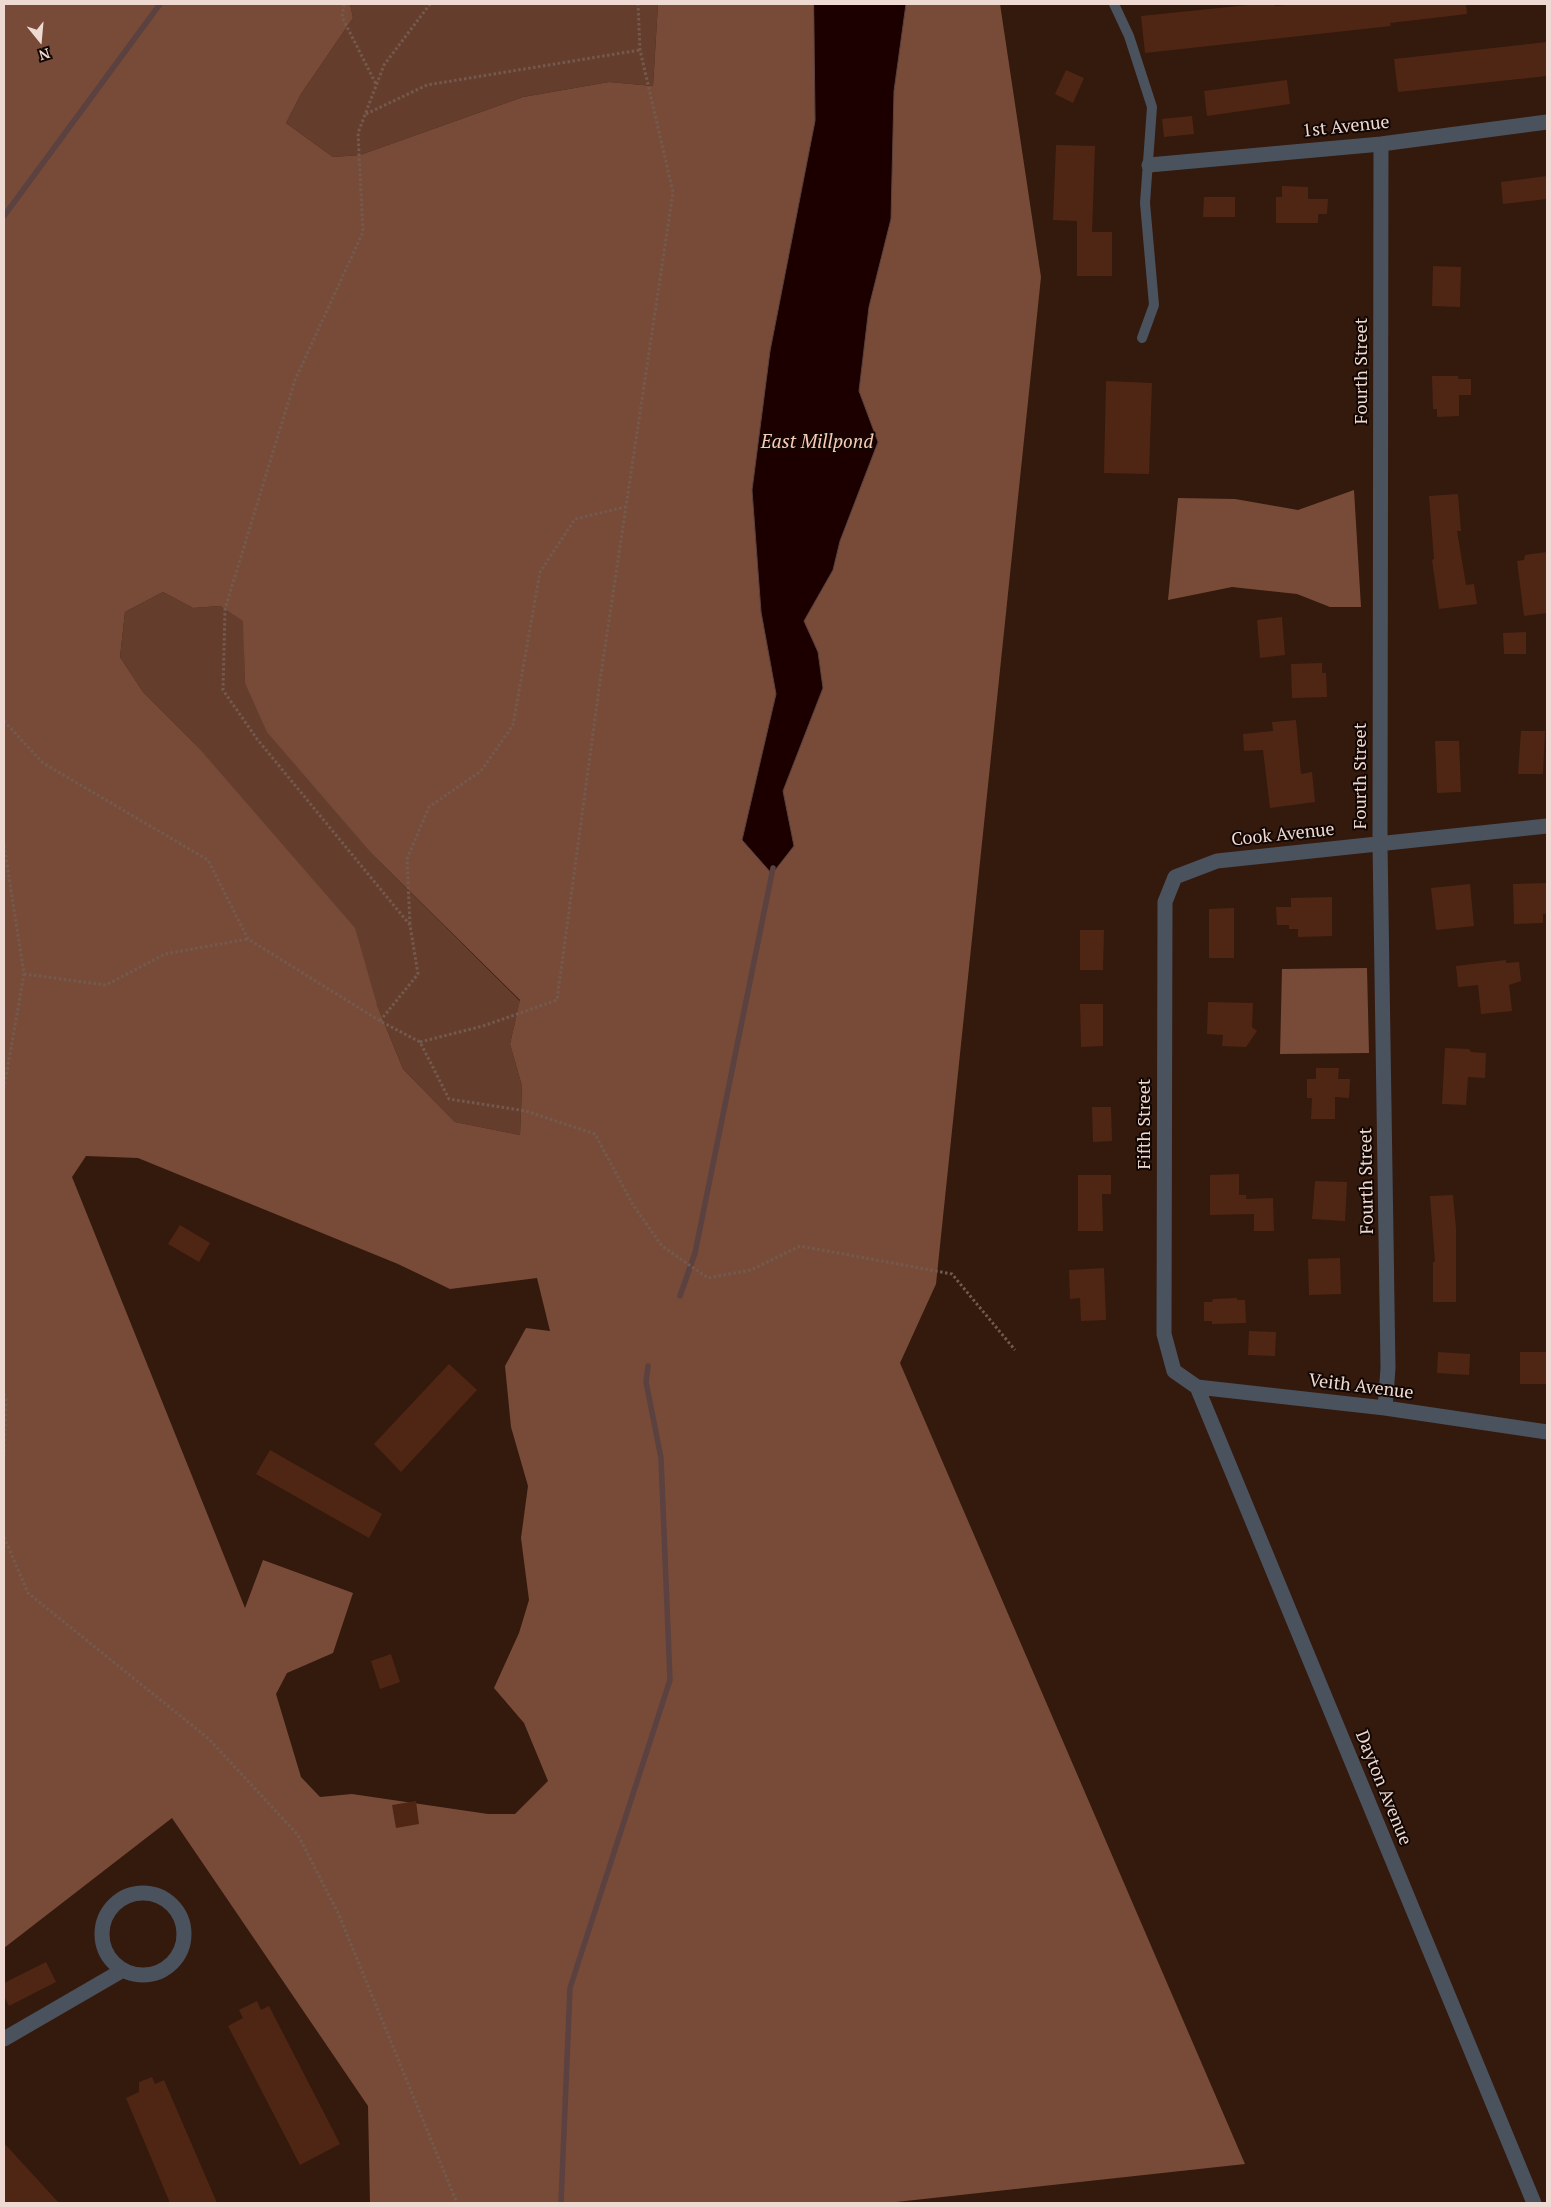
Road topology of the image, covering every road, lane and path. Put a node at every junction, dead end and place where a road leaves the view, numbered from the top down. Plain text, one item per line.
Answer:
1 (344, 4) edge
2 (430, 4) edge
3 (638, 4) edge
4 (1114, 4) edge
5 (640, 50) junction
6 (377, 85) junction
7 (366, 114) junction
8 (1547, 122) edge
9 (1381, 144) junction
10 (1149, 165) junction
11 (1142, 338) dead end
12 (626, 507) junction
13 (4, 721) edge
14 (1547, 826) edge
15 (1380, 844) junction
16 (4, 845) edge
17 (1175, 877) joint
18 (410, 925) junction
19 (248, 939) junction
20 (24, 974) junction
21 (380, 1021) junction
22 (420, 1042) junction
23 (4, 1088) edge
24 (1015, 1350) dead end
25 (1174, 1371) joint
26 (1197, 1387) junction
27 (4, 1394) edge
28 (1385, 1408) junction
29 (1547, 1432) edge
30 (4, 1458) edge
31 (4, 1537) edge
32 (123, 1970) junction
33 (4, 2039) edge
34 (458, 2203) edge
35 (1534, 2203) edge

1 - 6 path
2 - 6 path
3 - 5 path
4 - 10 lane
5 - 7 path
5 - 12 path
6 - 7 path
7 - 18 path
8 - 9 street, 1st Avenue
9 - 10 street, 1st Avenue
9 - 15 street, Fourth Street
10 - 11 lane
12 - 18 path
12 - 22 path
13 - 19 path
14 - 15 street, Cook Avenue
15 - 17 street, Cook Avenue
15 - 28 street, Fourth Street
16 - 20 path
17 - 25 street, Fifth Street
18 - 21 path
19 - 20 path
19 - 21 path
20 - 23 path
21 - 22 path
22 - 24 path
25 - 26 street, Veith Avenue
26 - 28 street, Veith Avenue
26 - 35 street, Dayton Avenue
27 - 30 path
28 - 29 street, Veith Avenue
31 - 34 path
32 - 32 street
32 - 33 street

